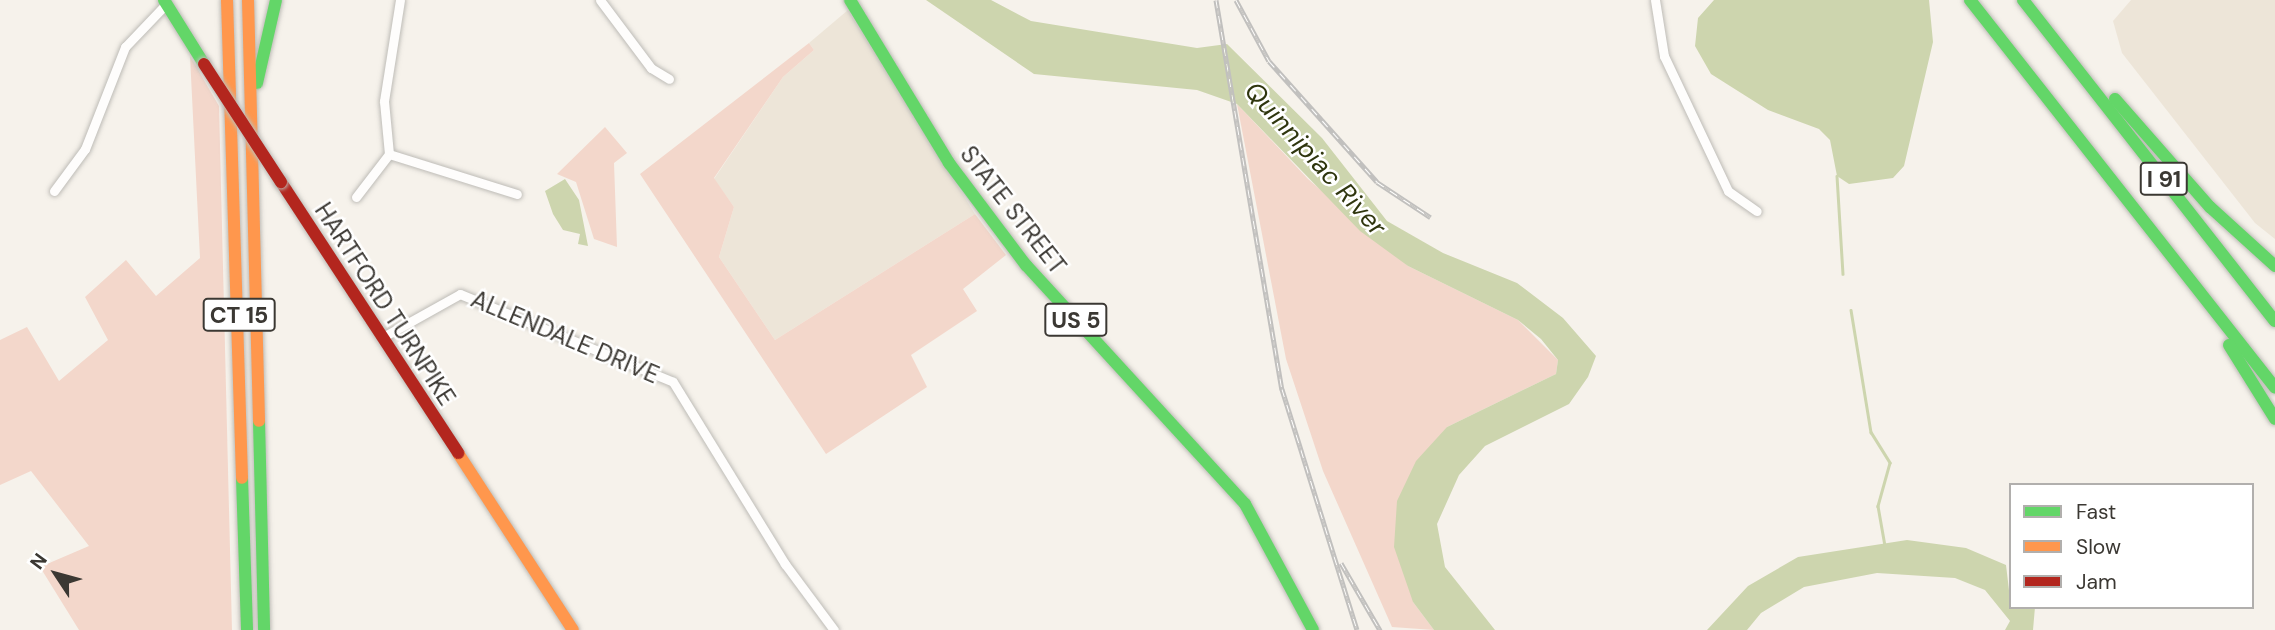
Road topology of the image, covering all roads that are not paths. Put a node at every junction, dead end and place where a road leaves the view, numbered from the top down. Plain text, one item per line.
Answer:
1 (227, 0) edge
2 (247, 0) edge
3 (276, 0) edge
4 (400, 0) edge
5 (600, 0) edge
6 (850, 0) edge
7 (1655, 0) edge
8 (1970, 0) edge
9 (2023, 0) edge
10 (165, 2) edge
11 (2053, 38) junction
12 (669, 79) dead end
13 (251, 120) junction
14 (389, 155) junction
15 (54, 191) dead end
16 (517, 194) dead end
17 (356, 197) dead end
18 (1757, 211) dead end
19 (2275, 266) edge
20 (2196, 285) junction
21 (2275, 321) edge
22 (383, 337) junction
23 (2275, 387) edge
24 (2275, 419) edge
25 (247, 630) edge
26 (264, 630) edge
27 (573, 630) edge
28 (834, 630) edge
29 (1313, 630) edge

1 - 25 main road, CT 15
2 - 13 main road, CT 15
3 - 13 main road
4 - 14 street
5 - 12 street
6 - 29 main road, STATE STREET / US 5
7 - 18 street
8 - 20 main road, I 91
9 - 11 main road, I 91
10 - 15 street
10 - 22 main road, HARTFORD TURNPIKE, bridge
11 - 19 main road
11 - 21 main road, I 91
13 - 26 main road, CT 15
14 - 16 street
14 - 17 street
20 - 23 main road, I 91
20 - 24 main road
22 - 27 main road, HARTFORD TURNPIKE
22 - 28 street, ALLENDALE DRIVE

